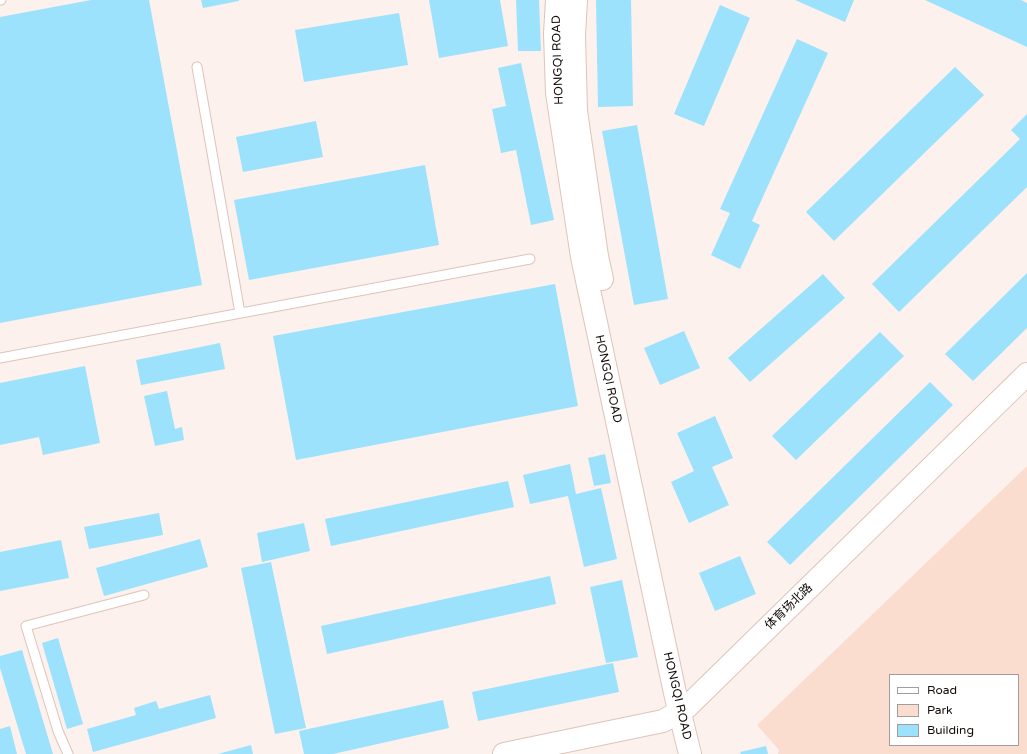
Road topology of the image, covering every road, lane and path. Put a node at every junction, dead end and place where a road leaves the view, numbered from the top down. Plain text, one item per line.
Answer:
1 (557, 0) edge
2 (576, 0) edge
3 (197, 67) dead end
4 (530, 259) dead end
5 (240, 313) junction
6 (0, 358) edge
7 (1027, 374) edge
8 (1027, 393) edge
9 (144, 595) dead end
10 (680, 712) junction
11 (68, 754) edge
12 (504, 754) edge
13 (555, 754) edge
14 (690, 754) edge
15 (703, 754) edge

1 - 10 main road, HONGQI ROAD
2 - 10 main road, HONGQI ROAD
3 - 5 lane
4 - 5 lane
5 - 6 lane
7 - 10 main road, 体育场北路
8 - 10 main road, 体育场北路
9 - 11 lane
10 - 12 main road
10 - 13 main road
10 - 14 main road
10 - 15 main road

